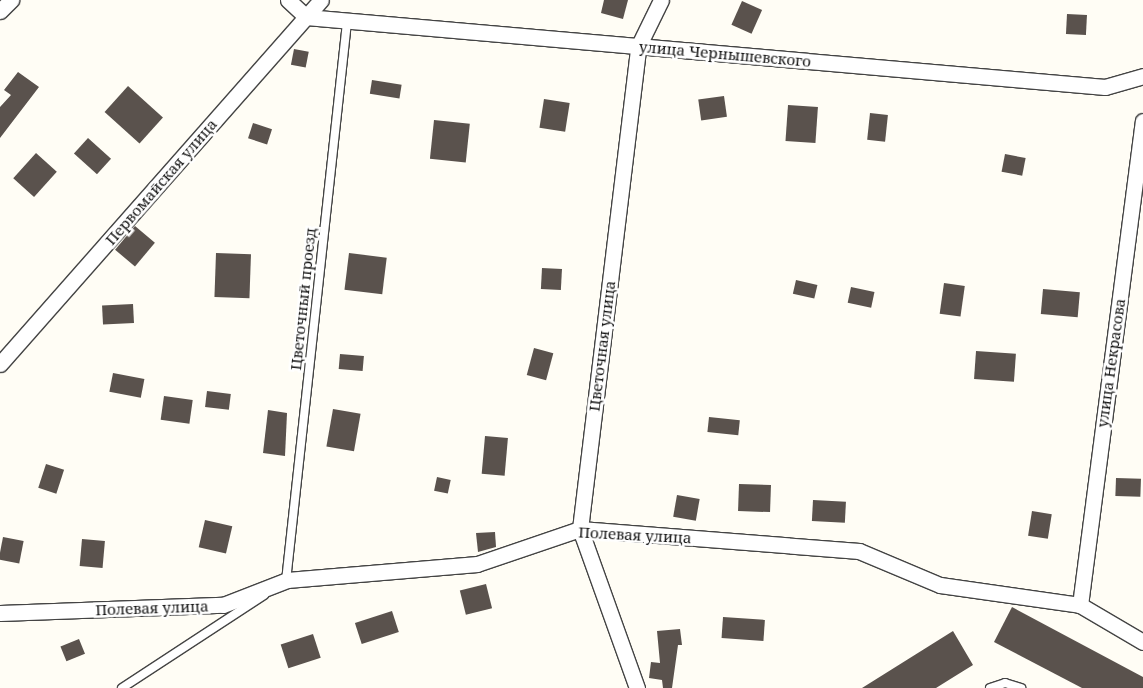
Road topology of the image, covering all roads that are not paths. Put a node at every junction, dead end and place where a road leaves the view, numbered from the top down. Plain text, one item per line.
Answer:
1 (11, 0) edge
2 (288, 0) edge
3 (321, 0) edge
4 (661, 0) edge
5 (0, 11) edge
6 (306, 17) junction
7 (347, 22) junction
8 (638, 47) junction
9 (1143, 76) edge
10 (1143, 121) edge
11 (0, 364) edge
12 (580, 529) junction
13 (287, 580) junction
14 (1080, 605) junction
15 (0, 613) edge
16 (1143, 642) edge
17 (122, 688) edge
18 (637, 688) edge
19 (990, 688) edge
20 (1021, 688) edge

1 - 5 street
2 - 6 street
3 - 6 street, Первомайская улица
4 - 8 street, Цветочная улица
6 - 7 street, улица Чернышевского
6 - 11 street, Первомайская улица
7 - 8 street, улица Чернышевского
7 - 13 lane, Цветочный проезд
8 - 9 street, улица Чернышевского
8 - 12 street, Цветочная улица
10 - 14 street, улица Некрасова
12 - 13 street, Полевая улица
12 - 14 street, Полевая улица
12 - 18 street, Цветочная улица
13 - 15 street, Полевая улица
13 - 17 lane
14 - 16 street, Полевая улица
19 - 20 lane

